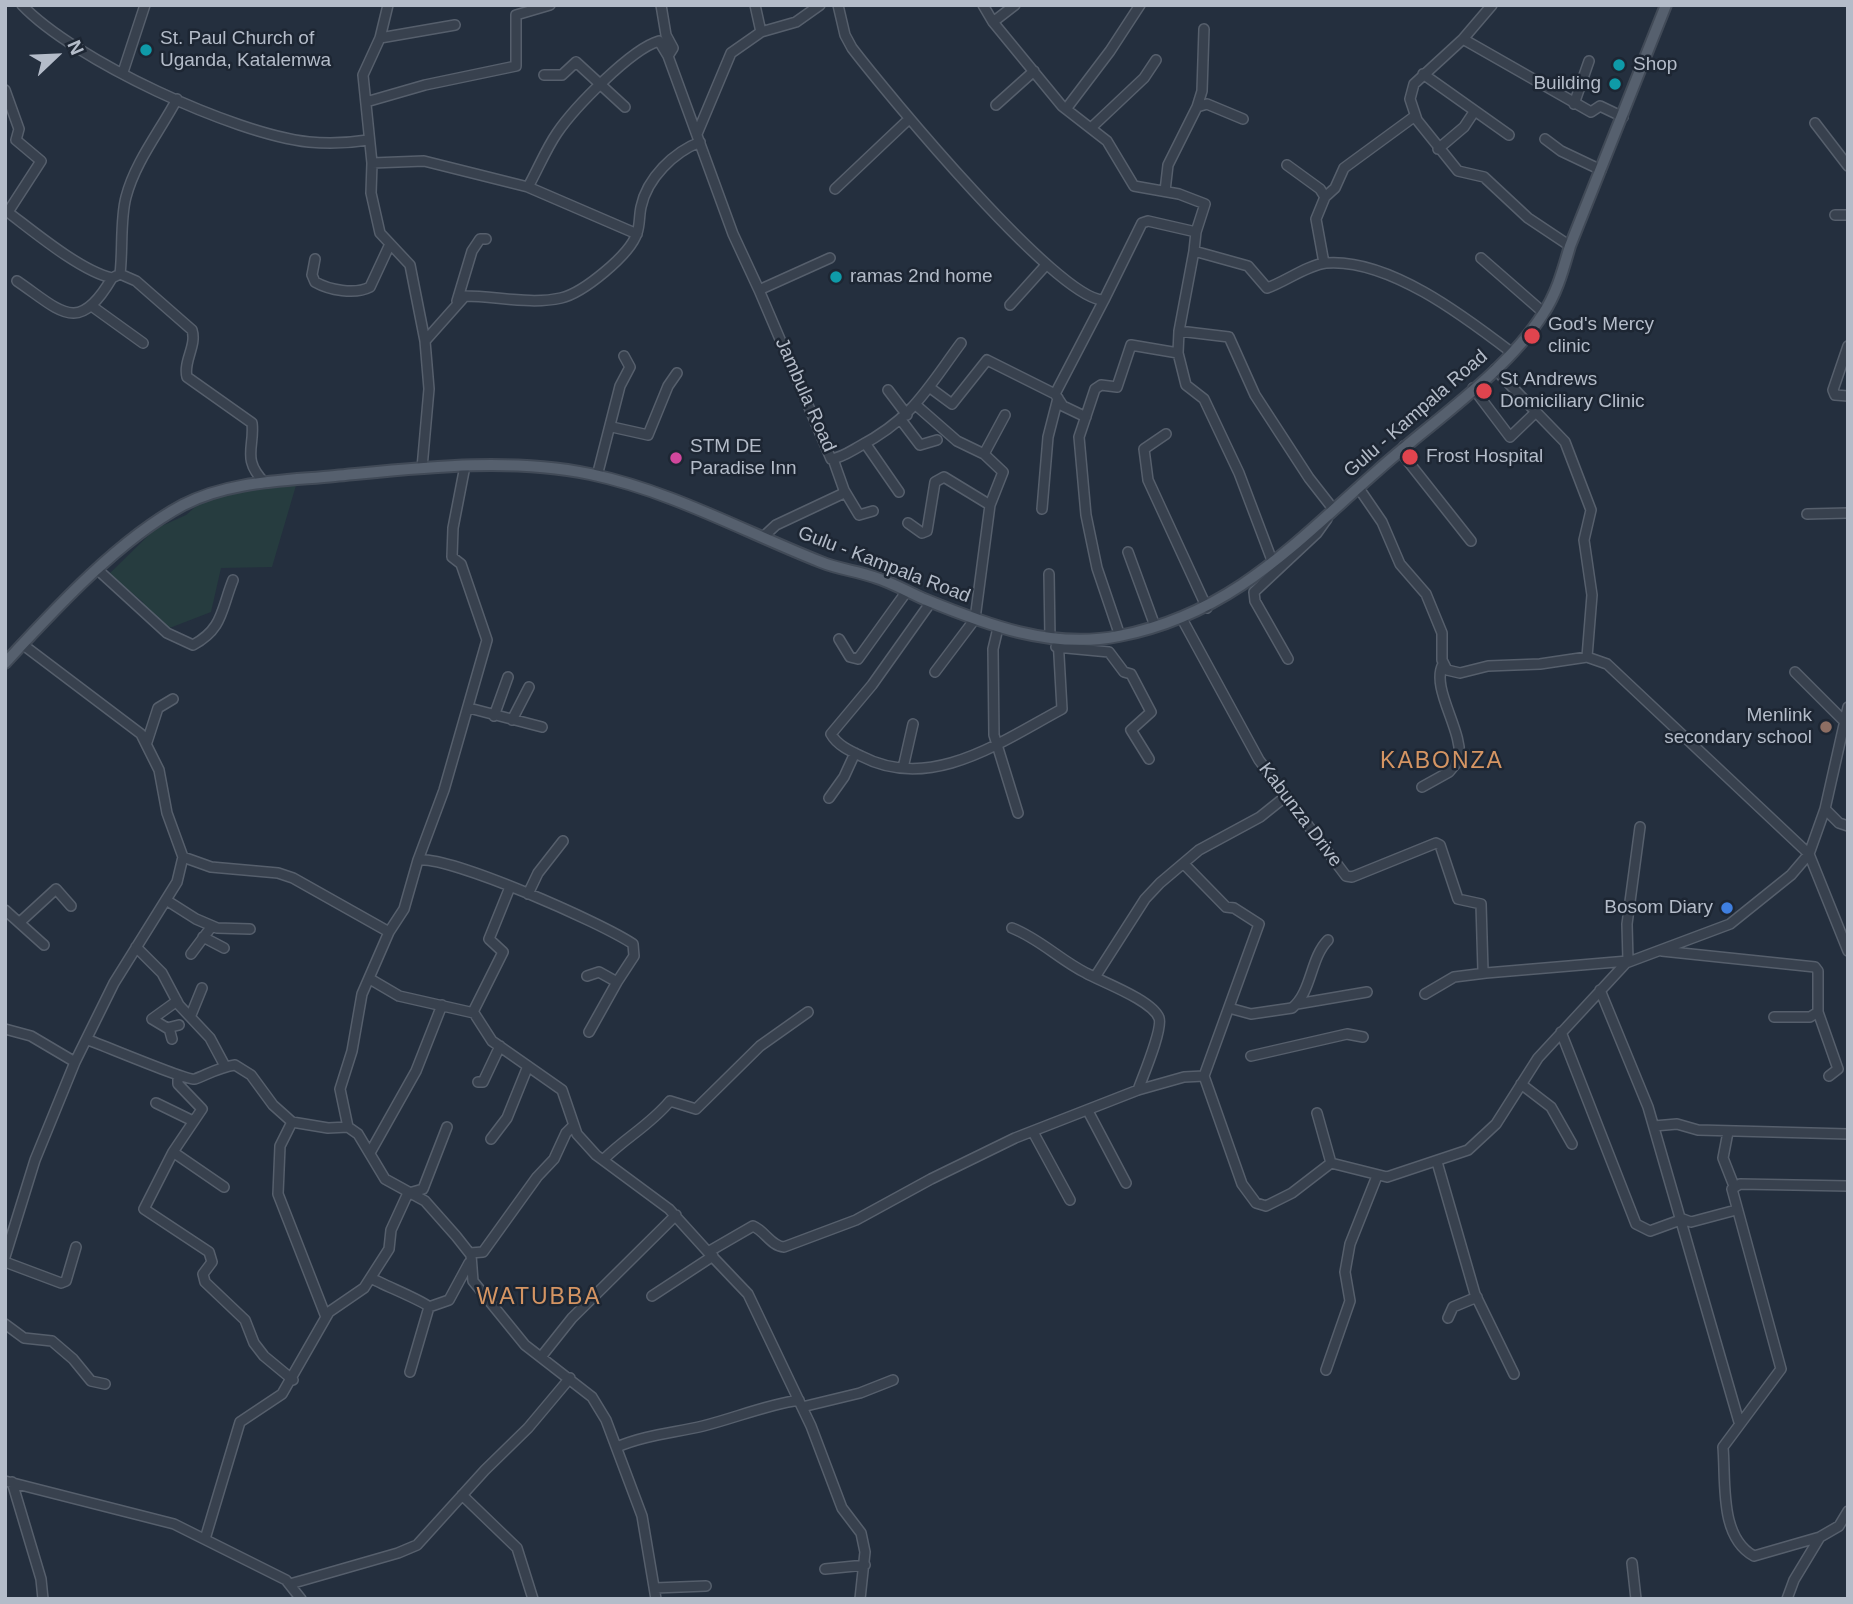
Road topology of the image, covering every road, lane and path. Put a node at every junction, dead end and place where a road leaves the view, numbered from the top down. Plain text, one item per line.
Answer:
1 (22, 5) edge
2 (145, 5) edge
3 (388, 5) edge
4 (550, 5) edge
5 (661, 5) edge
6 (755, 5) edge
7 (820, 5) edge
8 (838, 5) edge
9 (983, 5) edge
10 (1015, 5) edge
11 (1140, 5) edge
12 (1492, 5) edge
13 (1666, 5) edge
14 (993, 22) junction
15 (455, 25) dead end
16 (1204, 29) dead end
17 (761, 32) junction
18 (380, 38) junction
19 (1464, 39) junction
20 (668, 56) junction
21 (1156, 60) dead end
22 (1589, 61) dead end
23 (1034, 71) junction
24 (122, 72) junction
25 (1423, 74) junction
26 (544, 75) dead end
27 (599, 85) junction
28 (5, 90) edge
29 (177, 99) junction
30 (366, 102) junction
31 (1574, 104) junction
32 (996, 105) dead end
33 (625, 107) dead end
34 (1197, 107) junction
35 (1066, 108) junction
36 (1474, 112) junction
37 (1415, 116) junction
38 (1623, 117) junction
39 (909, 119) junction
40 (1242, 119) dead end
41 (1815, 123) dead end
42 (1092, 127) junction
43 (1509, 135) dead end
44 (699, 138) junction
45 (1545, 139) dead end
46 (368, 140) junction
47 (1438, 149) junction
48 (372, 163) junction
49 (1287, 165) dead end
50 (1848, 166) edge
51 (1601, 170) junction
52 (528, 187) junction
53 (835, 188) dead end
54 (1165, 191) junction
55 (1325, 197) junction
56 (7, 211) edge
57 (1835, 215) dead end
58 (1848, 215) edge
59 (1195, 232) junction
60 (637, 234) junction
61 (486, 239) dead end
62 (390, 244) junction
63 (1570, 246) junction
64 (1194, 251) junction
65 (830, 258) dead end
66 (1482, 258) dead end
67 (315, 259) dead end
68 (1324, 263) junction
69 (1046, 265) junction
70 (116, 276) junction
71 (17, 281) dead end
72 (759, 290) junction
73 (1104, 300) junction
74 (456, 303) junction
75 (1010, 305) dead end
76 (93, 307) junction
77 (1544, 313) junction
78 (1179, 331) junction
79 (425, 341) junction
80 (143, 343) dead end
81 (961, 343) dead end
82 (1848, 346) edge
83 (1511, 352) junction
84 (1178, 353) junction
85 (624, 356) dead end
86 (1495, 369) junction
87 (677, 373) dead end
88 (929, 387) junction
89 (1473, 388) junction
90 (888, 390) dead end
91 (1057, 396) junction
92 (1848, 396) edge
93 (917, 406) junction
94 (1536, 412) junction
95 (1005, 415) dead end
96 (1086, 417) junction
97 (904, 418) junction
98 (612, 428) junction
99 (1166, 434) dead end
100 (937, 439) dead end
101 (865, 443) junction
102 (1404, 446) junction
103 (984, 454) junction
104 (833, 459) junction
105 (465, 466) junction
106 (422, 468) junction
107 (597, 476) junction
108 (265, 483) junction
109 (1358, 487) junction
110 (844, 490) junction
111 (899, 492) dead end
112 (990, 505) junction
113 (1042, 509) dead end
114 (873, 512) dead end
115 (1331, 512) junction
116 (1848, 513) edge
117 (1807, 514) dead end
118 (908, 523) dead end
119 (763, 537) junction
120 (1471, 541) dead end
121 (1128, 552) dead end
122 (1273, 563) junction
123 (98, 570) junction
124 (1049, 574) dead end
125 (233, 580) dead end
126 (907, 591) junction
127 (931, 602) junction
128 (1207, 608) junction
129 (1181, 617) junction
130 (975, 619) junction
131 (1155, 626) junction
132 (998, 628) junction
133 (1120, 636) junction
134 (839, 639) dead end
135 (1055, 641) junction
136 (22, 644) junction
137 (1587, 657) junction
138 (1289, 659) dead end
139 (5, 663) edge
140 (1443, 664) junction
141 (936, 672) dead end
142 (1795, 672) dead end
143 (508, 677) dead end
144 (529, 687) dead end
145 (173, 699) dead end
146 (1848, 707) edge
147 (469, 708) junction
148 (494, 716) junction
149 (512, 720) junction
150 (1844, 720) junction
151 (913, 724) dead end
152 (542, 727) dead end
153 (147, 742) junction
154 (995, 745) junction
155 (855, 753) junction
156 (1149, 759) dead end
157 (903, 768) junction
158 (1422, 787) dead end
159 (1285, 797) junction
160 (829, 798) dead end
161 (1825, 809) junction
162 (1018, 813) dead end
163 (1848, 826) edge
164 (1640, 827) dead end
165 (564, 841) dead end
166 (1809, 854) junction
167 (183, 857) junction
168 (418, 860) junction
169 (1184, 864) junction
170 (510, 887) junction
171 (528, 894) junction
172 (166, 900) junction
173 (71, 906) dead end
174 (5, 911) edge
175 (20, 922) junction
176 (212, 926) junction
177 (1012, 928) dead end
178 (250, 929) dead end
179 (389, 932) junction
180 (203, 937) junction
181 (1328, 940) dead end
182 (44, 945) dead end
183 (136, 947) junction
184 (224, 948) dead end
185 (1659, 951) junction
186 (1848, 951) edge
187 (191, 954) dead end
188 (1629, 961) junction
189 (1486, 973) junction
190 (587, 976) dead end
191 (1095, 977) junction
192 (370, 979) junction
193 (617, 982) junction
194 (202, 988) dead end
195 (1600, 990) junction
196 (1367, 992) dead end
197 (1425, 994) dead end
198 (177, 1000) junction
199 (1297, 1004) junction
200 (442, 1005) junction
201 (1229, 1009) junction
202 (473, 1012) junction
203 (808, 1012) dead end
204 (1818, 1012) junction
205 (191, 1015) junction
206 (1774, 1017) dead end
207 (179, 1025) dead end
208 (169, 1028) junction
209 (5, 1029) edge
210 (589, 1032) dead end
211 (1561, 1032) junction
212 (1363, 1037) dead end
213 (172, 1039) dead end
214 (88, 1040) junction
215 (500, 1046) junction
216 (1251, 1056) dead end
217 (75, 1062) junction
218 (225, 1066) junction
219 (527, 1066) junction
220 (1205, 1076) junction
221 (1829, 1076) dead end
222 (178, 1077) junction
223 (478, 1082) dead end
224 (1521, 1084) junction
225 (1138, 1090) junction
226 (156, 1103) dead end
227 (1088, 1111) junction
228 (1317, 1113) dead end
229 (193, 1121) junction
230 (292, 1122) junction
231 (573, 1126) junction
232 (1654, 1126) junction
233 (348, 1127) junction
234 (447, 1127) dead end
235 (1033, 1132) junction
236 (1728, 1132) junction
237 (1848, 1134) edge
238 (491, 1139) dead end
239 (1572, 1143) dead end
240 (370, 1151) junction
241 (173, 1152) junction
242 (603, 1160) junction
243 (1437, 1162) junction
244 (1331, 1163) junction
245 (1377, 1176) junction
246 (1126, 1183) dead end
247 (1734, 1186) junction
248 (1848, 1186) edge
249 (223, 1187) dead end
250 (409, 1193) junction
251 (1070, 1200) dead end
252 (1736, 1210) junction
253 (676, 1215) junction
254 (1683, 1219) junction
255 (76, 1247) dead end
256 (711, 1254) junction
257 (471, 1256) junction
258 (5, 1260) edge
259 (370, 1278) junction
260 (652, 1296) dead end
261 (1477, 1297) junction
262 (429, 1307) junction
263 (326, 1317) junction
264 (1448, 1318) dead end
265 (5, 1324) edge
266 (541, 1357) junction
267 (1326, 1370) dead end
268 (410, 1371) dead end
269 (1514, 1374) dead end
270 (570, 1378) junction
271 (293, 1380) junction
272 (893, 1380) dead end
273 (105, 1384) dead end
274 (800, 1403) junction
275 (1739, 1422) junction
276 (617, 1447) junction
277 (8, 1481) edge
278 (462, 1495) junction
279 (1848, 1511) edge
280 (1843, 1526) edge
281 (1820, 1537) junction
282 (205, 1539) junction
283 (1632, 1563) dead end
284 (865, 1564) junction
285 (825, 1569) dead end
286 (290, 1584) junction
287 (706, 1586) dead end
288 (655, 1588) junction
289 (43, 1599) edge
290 (301, 1599) edge
291 (533, 1599) edge
292 (656, 1599) edge
293 (860, 1599) edge
294 (1636, 1599) edge
295 (1787, 1599) edge

1 - 24 street
2 - 24 street
3 - 18 street
4 - 30 street
5 - 20 street, Jambula Road
6 - 17 street
7 - 17 street
8 - 39 street
9 - 14 street
10 - 14 street
11 - 35 street
12 - 19 street
13 - 38 main road, Gulu - Kampala Road
14 - 23 street
15 - 18 street
16 - 34 street
17 - 44 street
18 - 30 street
19 - 25 street
19 - 31 street
20 - 27 street
20 - 44 street, Jambula Road
21 - 42 street
22 - 31 street
23 - 32 street
23 - 35 street
24 - 29 street
25 - 36 street
25 - 37 street
26 - 27 street
27 - 33 street
27 - 52 street
28 - 56 street
29 - 46 street
29 - 70 street
30 - 46 street
31 - 38 street
34 - 40 street
34 - 54 street
35 - 42 street
36 - 43 street
36 - 47 street
37 - 47 street
37 - 55 street
38 - 51 main road, Gulu - Kampala Road
39 - 53 street
39 - 69 street
41 - 50 street
42 - 54 street
44 - 60 street
44 - 72 street, Jambula Road
45 - 51 street
46 - 48 street
47 - 63 street
48 - 52 street
48 - 62 street
49 - 55 street
51 - 63 main road, Gulu - Kampala Road
52 - 60 street
54 - 59 street
55 - 68 street
56 - 70 street
57 - 58 street
59 - 64 street
59 - 73 street
60 - 74 street
61 - 74 street
62 - 67 street
62 - 79 street
63 - 77 main road, Gulu - Kampala Road
64 - 68 street
64 - 78 street
65 - 72 street
66 - 77 street
68 - 83 street
69 - 73 street
69 - 75 street
70 - 76 street
70 - 108 street
71 - 76 street
72 - 104 street, Jambula Road
73 - 91 street
74 - 79 street
76 - 80 street
77 - 83 main road, Gulu - Kampala Road
78 - 84 street
78 - 115 street
79 - 106 street
81 - 88 street, Jambula Road
82 - 92 street
83 - 86 main road, Gulu - Kampala Road
84 - 96 street
84 - 122 street
85 - 98 street
86 - 89 main road, Gulu - Kampala Road
86 - 94 street
87 - 98 street
88 - 91 street
88 - 93 street, Jambula Road
89 - 94 street
89 - 102 main road, Gulu - Kampala Road
90 - 97 street
91 - 96 street
91 - 113 street
93 - 97 street, Jambula Road
93 - 103 street
94 - 137 street
95 - 103 street
96 - 133 street
97 - 100 street
97 - 101 street, Jambula Road
98 - 107 street
99 - 128 street
101 - 104 street, Jambula Road
101 - 111 street
102 - 109 main road, Gulu - Kampala Road
102 - 120 street
103 - 112 street
104 - 110 street
105 - 106 main road, Gulu - Kampala Road
105 - 107 main road, Gulu - Kampala Road
105 - 147 street
106 - 108 main road, Gulu - Kampala Road
107 - 119 main road, Gulu - Kampala Road
108 - 123 main road, Gulu - Kampala Road
109 - 115 main road, Gulu - Kampala Road
109 - 140 street
110 - 114 street
110 - 119 street
112 - 118 street
112 - 130 street
115 - 122 main road, Gulu - Kampala Road
115 - 138 street
116 - 117 street
119 - 126 main road, Gulu - Kampala Road
121 - 131 street
122 - 128 main road, Gulu - Kampala Road
123 - 125 street
123 - 136 main road, Gulu - Kampala Road
124 - 135 street
126 - 127 main road, Gulu - Kampala Road
126 - 134 street
127 - 130 main road, Gulu - Kampala Road
127 - 155 street
128 - 129 main road, Gulu - Kampala Road
129 - 131 main road, Gulu - Kampala Road
129 - 159 street, Kabunza Drive
130 - 132 main road, Gulu - Kampala Road
130 - 141 street
131 - 133 main road, Gulu - Kampala Road
132 - 135 main road, Gulu - Kampala Road
132 - 154 street
133 - 135 main road, Gulu - Kampala Road
135 - 154 street
135 - 156 street
136 - 139 main road, Gulu - Kampala Road
136 - 153 street
137 - 140 street
137 - 166 street
140 - 158 street
142 - 150 street
143 - 148 street
144 - 149 street
145 - 153 street
146 - 150 street
147 - 148 street
147 - 168 street
148 - 149 street
149 - 152 street
150 - 161 street
151 - 157 street
153 - 167 street
154 - 157 street
154 - 162 street
155 - 157 street
155 - 160 street
159 - 169 street
159 - 189 street, Kabunza Drive
161 - 163 street
161 - 166 street
164 - 188 street
165 - 171 street
166 - 185 street
166 - 186 street
167 - 172 street
167 - 179 street
168 - 170 street
168 - 179 street
169 - 191 street
169 - 201 street
170 - 171 street
170 - 202 street
171 - 193 street
172 - 176 street
172 - 183 street
173 - 175 street
174 - 175 street
175 - 182 street
176 - 178 street
176 - 180 street
177 - 191 street
179 - 192 street
180 - 184 street
180 - 187 street
181 - 199 street
183 - 198 street
183 - 214 street
185 - 188 street
185 - 204 street
188 - 189 street
188 - 195 street
189 - 197 street
190 - 193 street
191 - 225 street
192 - 200 street
192 - 233 street
193 - 210 street
194 - 205 street
195 - 211 street
195 - 232 street
196 - 199 street
198 - 205 street
198 - 208 street
199 - 201 street
200 - 202 street
200 - 240 street
201 - 220 street
202 - 215 street
203 - 242 street
204 - 206 street
204 - 221 street
205 - 218 street
207 - 208 street
208 - 213 street
209 - 217 street
211 - 224 street
211 - 254 street
212 - 216 street
214 - 217 street
214 - 222 street
215 - 219 street
215 - 223 street
217 - 258 street
218 - 222 street
218 - 230 street
219 - 231 street
219 - 238 street
220 - 225 street
220 - 244 street
222 - 229 street
224 - 239 street
224 - 243 street
225 - 227 street
226 - 229 street
227 - 235 street
227 - 246 street
228 - 244 street
229 - 241 street
230 - 233 street
230 - 263 street
231 - 242 street
231 - 257 street
232 - 236 street
232 - 254 street
233 - 240 street
234 - 250 street
235 - 251 street
235 - 256 street
236 - 237 street
236 - 247 street
240 - 250 street
241 - 249 street
241 - 271 street
242 - 253 street
243 - 245 street
243 - 261 street
244 - 245 street
245 - 267 street
247 - 248 street
247 - 252 street
250 - 257 street
250 - 259 street
252 - 254 street
252 - 275 street
253 - 256 street
253 - 266 street
254 - 275 street
255 - 258 street
256 - 260 street
256 - 274 street
257 - 262 street
257 - 266 street
259 - 262 street
259 - 263 street
261 - 264 street
261 - 269 street
262 - 268 street
263 - 271 street
265 - 273 street
266 - 270 street
270 - 276 street
270 - 278 street
271 - 282 street
272 - 274 street
274 - 276 street
274 - 284 street
275 - 281 street
276 - 288 street
277 - 282 street
277 - 289 street
278 - 286 street
278 - 291 street
279 - 280 street
280 - 281 street
281 - 295 street
282 - 286 street
283 - 294 street
284 - 285 street
284 - 293 street
286 - 290 street
287 - 288 street
288 - 292 street

